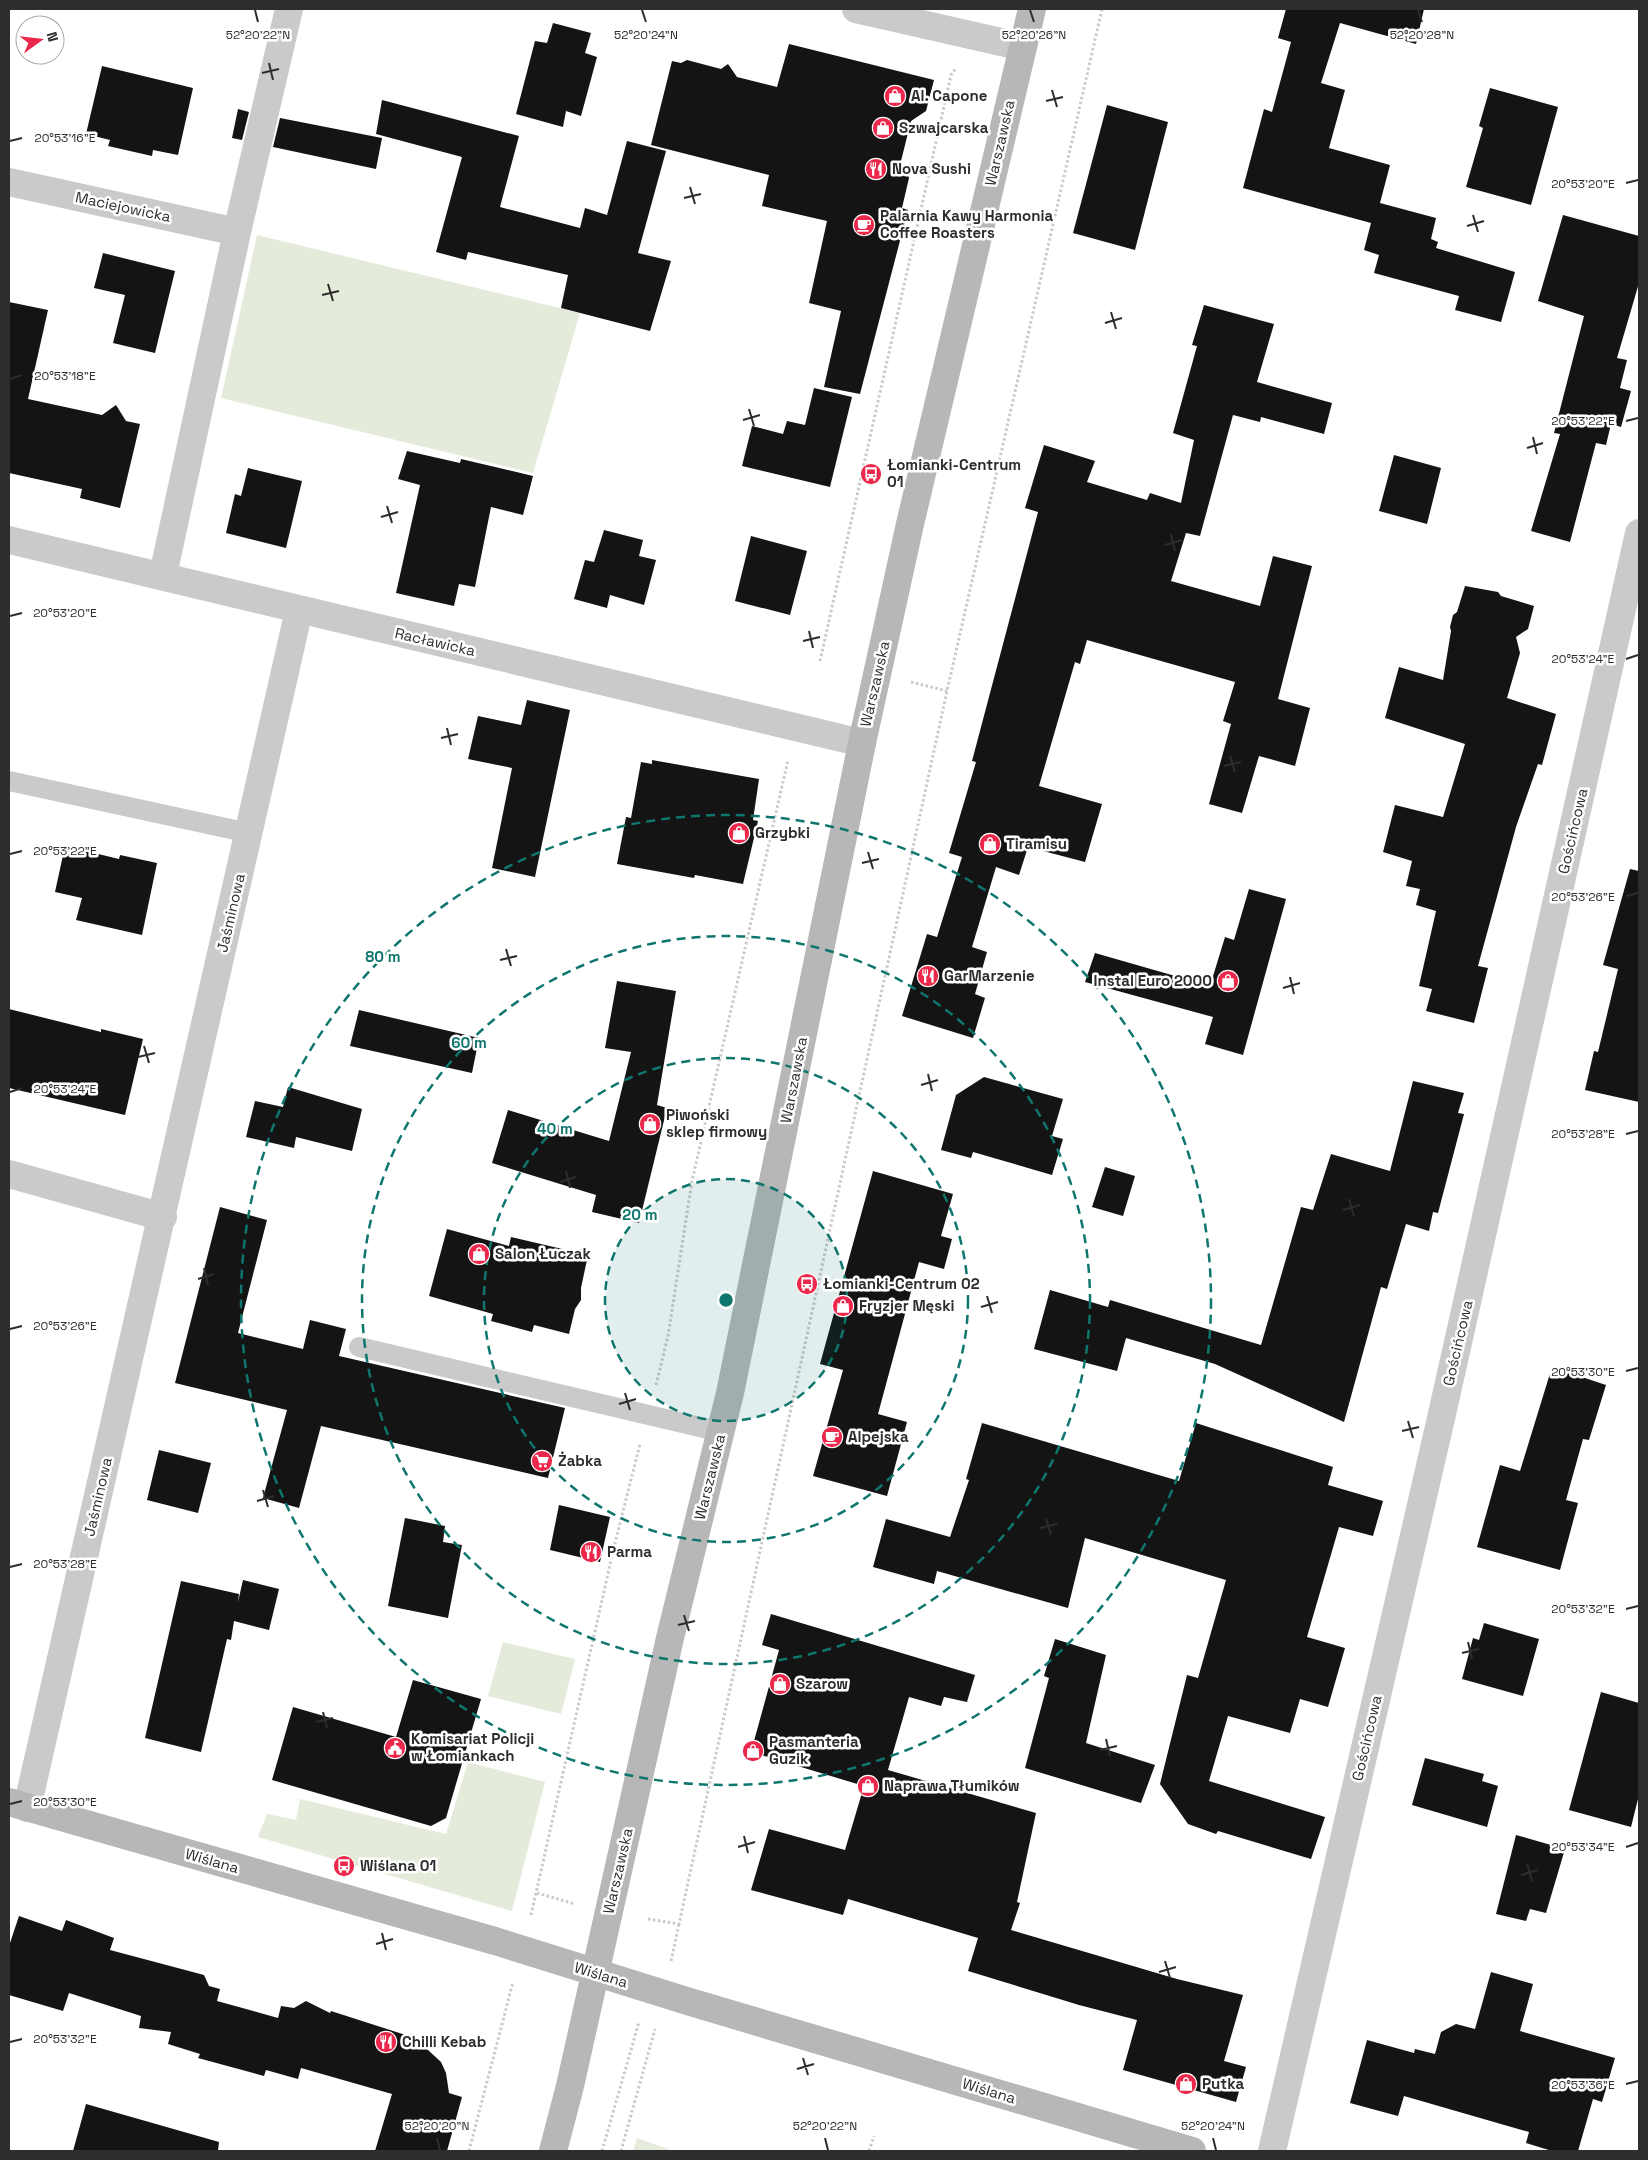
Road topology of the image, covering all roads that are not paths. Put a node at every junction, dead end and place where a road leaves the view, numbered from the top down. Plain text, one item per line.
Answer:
1 (289, 9) edge
2 (856, 9) edge
3 (1032, 9) edge
4 (1023, 47) junction
5 (9, 182) edge
6 (237, 232) junction
7 (1639, 534) edge
8 (9, 540) edge
9 (163, 575) junction
10 (299, 610) junction
11 (862, 743) junction
12 (9, 781) edge
13 (249, 833) junction
14 (9, 1174) edge
15 (163, 1216) junction
16 (359, 1347) dead end
17 (721, 1432) junction
18 (18, 1805) edge
19 (595, 1973) junction
20 (553, 2151) edge
21 (1192, 2151) edge
22 (1272, 2151) edge

1 - 6 street
2 - 4 street
3 - 4 street, Warszawska
4 - 11 street, Warszawska
5 - 6 street, Maciejowicka
6 - 9 street
7 - 22 street, Gościńcowa
8 - 9 street, Racławicka
9 - 10 street, Racławicka
10 - 11 street, Racławicka
10 - 13 street, Jaśminowa
11 - 17 street, Warszawska
12 - 13 lane
13 - 15 street, Jaśminowa
14 - 15 street
15 - 18 street, Jaśminowa
16 - 17 lane
17 - 19 street, Warszawska
18 - 19 street, Wiślana
19 - 20 street, Warszawska
19 - 21 street, Wiślana

